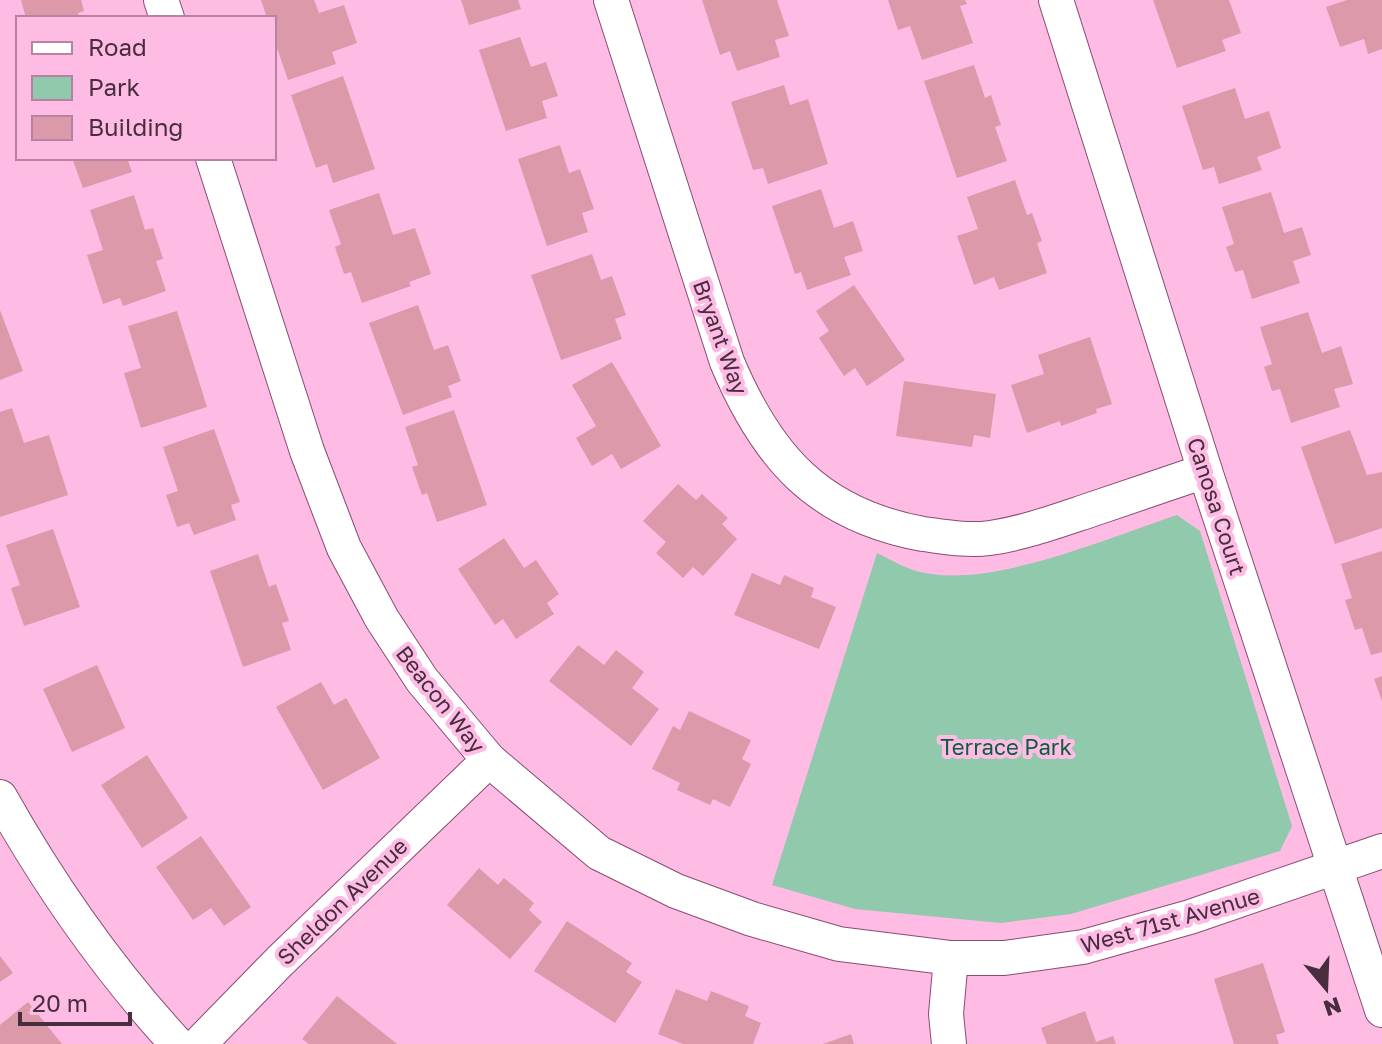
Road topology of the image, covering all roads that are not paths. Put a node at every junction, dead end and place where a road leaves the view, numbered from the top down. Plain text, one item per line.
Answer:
1 (611, 0) edge
2 (1056, 0) edge
3 (214, 160) edge
4 (1205, 471) junction
5 (489, 760) junction
6 (0, 797) edge
7 (1382, 851) edge
8 (1335, 867) junction
9 (951, 958) junction
10 (1382, 1010) edge
11 (177, 1044) edge
12 (199, 1044) edge
13 (949, 1044) edge

1 - 4 street, Bryant Way
2 - 4 street, Canosa Court
3 - 5 street, Beacon Way
4 - 8 street, Canosa Court
5 - 9 street, Beacon Way
5 - 12 street, Sheldon Avenue
6 - 11 street
7 - 8 street, West 71st Avenue
8 - 9 street, West 71st Avenue
8 - 10 street, Canosa Court
9 - 13 street

